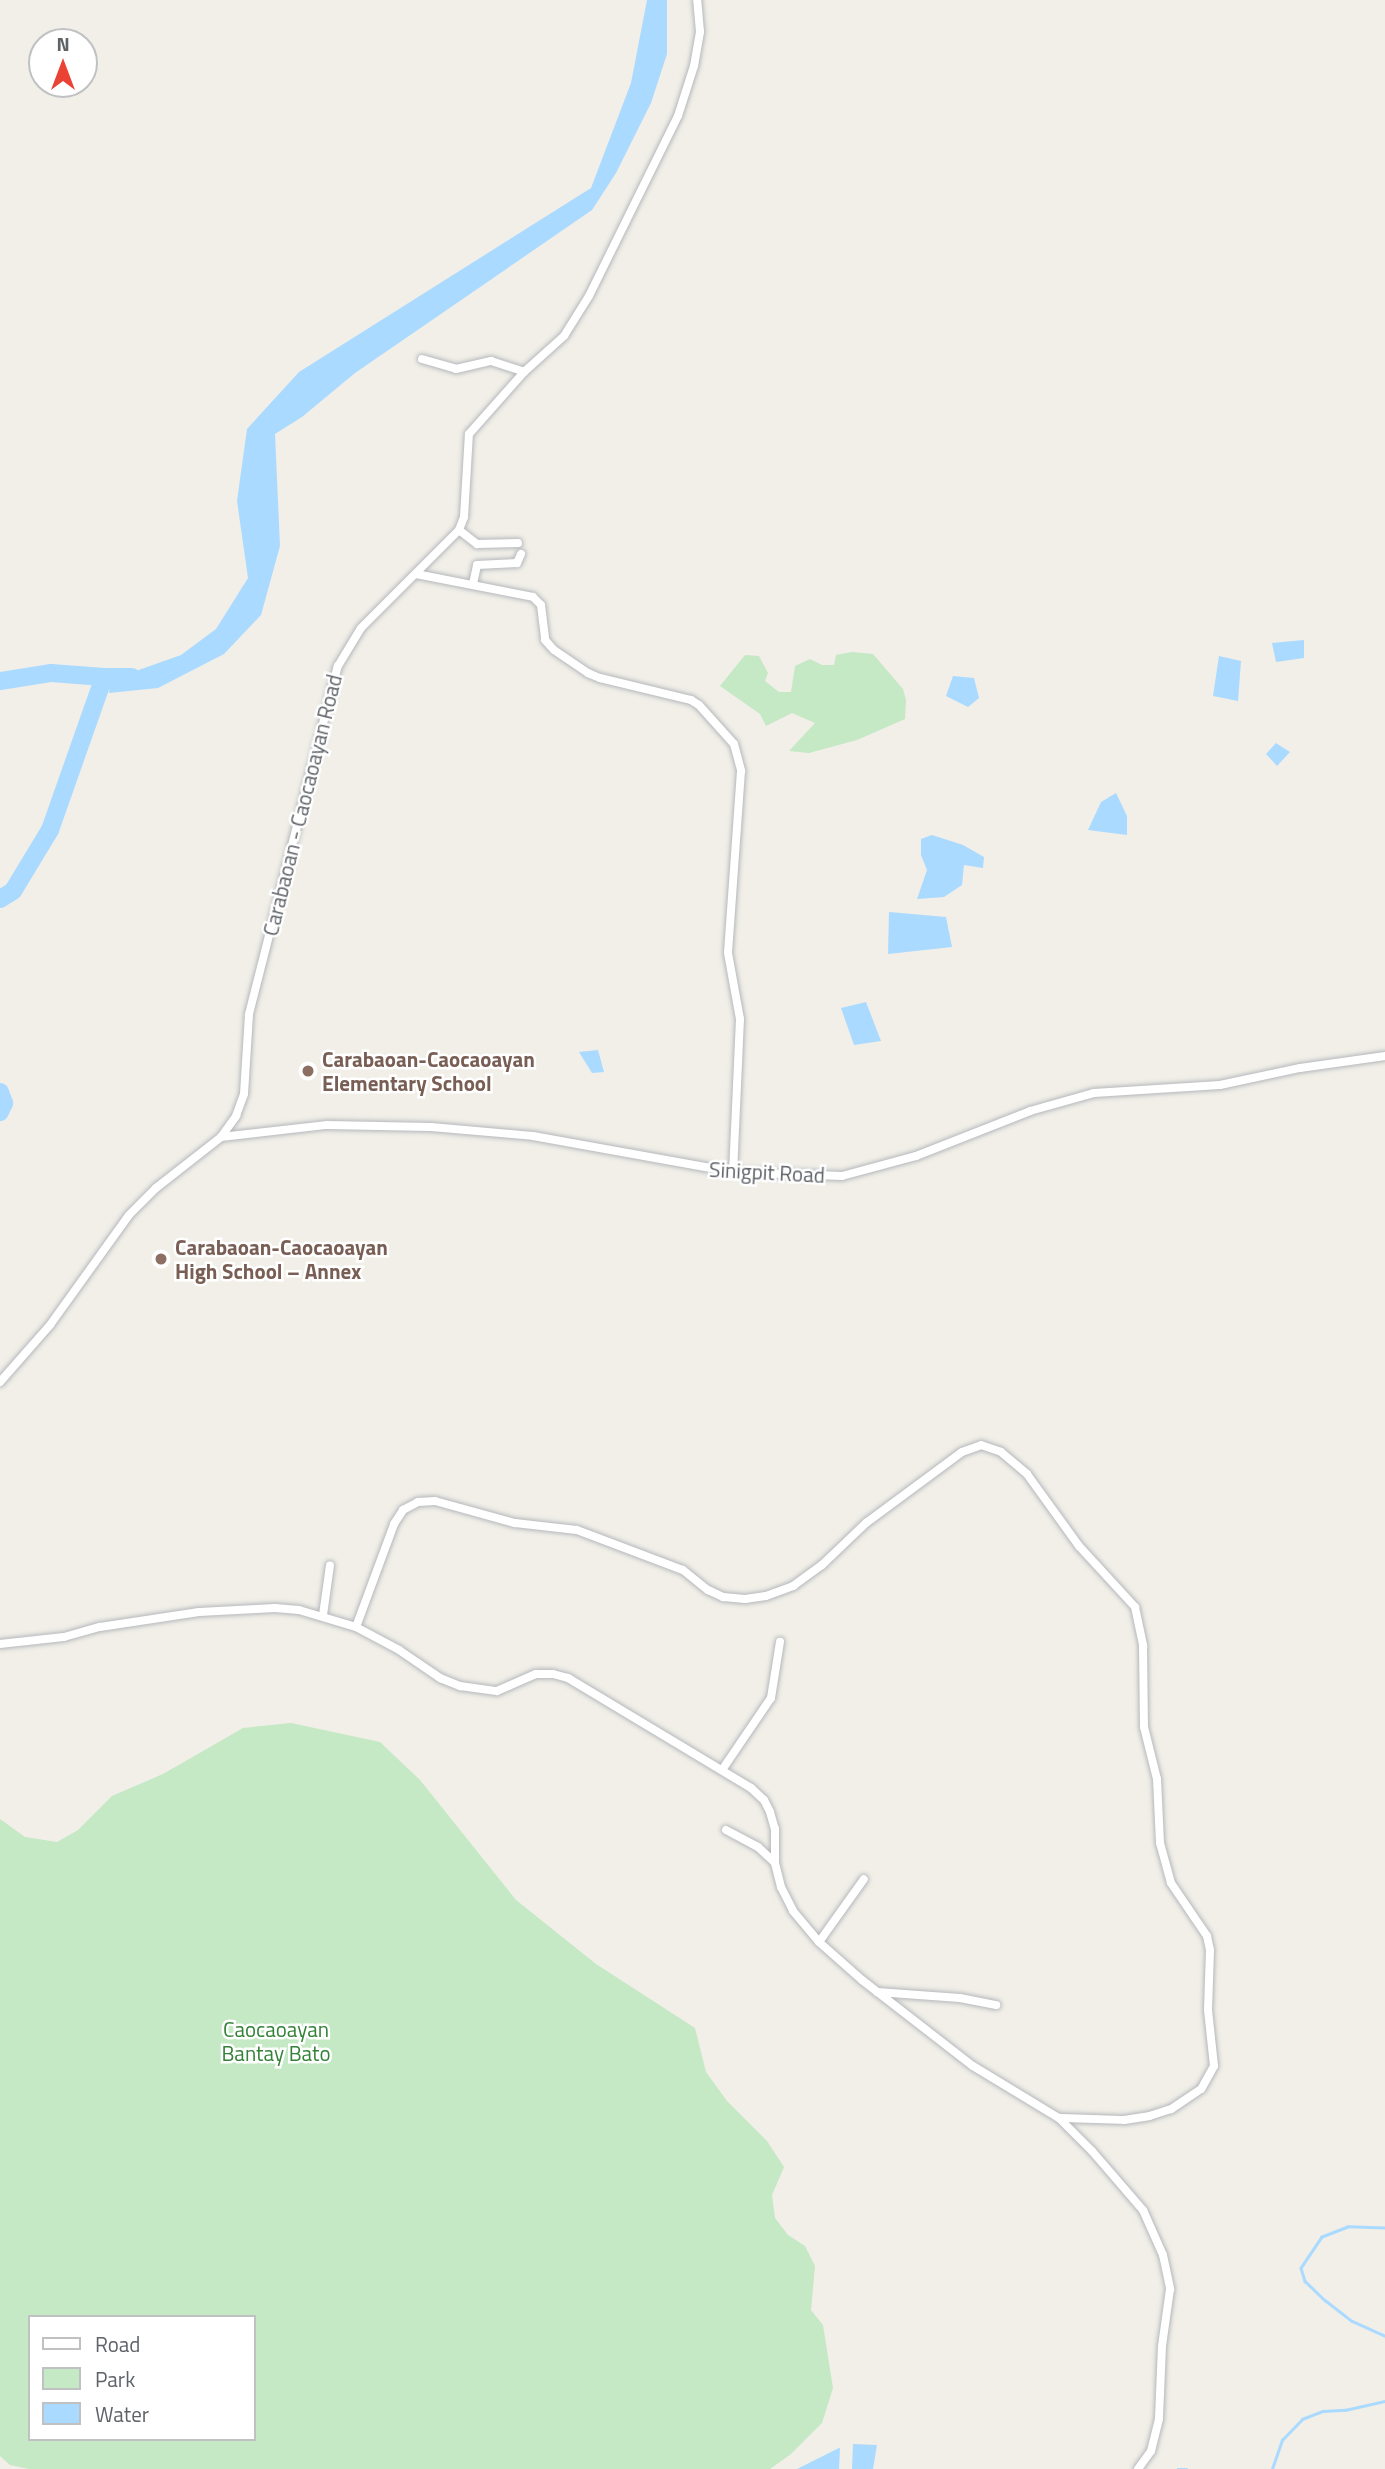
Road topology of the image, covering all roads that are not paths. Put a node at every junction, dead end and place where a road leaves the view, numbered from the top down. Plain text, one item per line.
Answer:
1 (697, 0) edge
2 (422, 359) dead end
3 (524, 372) junction
4 (459, 530) junction
5 (518, 542) dead end
6 (521, 554) dead end
7 (416, 574) junction
8 (472, 584) junction
9 (1385, 1056) edge
10 (221, 1137) junction
11 (733, 1172) junction
12 (0, 1382) edge
13 (330, 1565) dead end
14 (323, 1615) junction
15 (356, 1627) junction
16 (780, 1642) dead end
17 (0, 1644) edge
18 (722, 1770) junction
19 (726, 1830) dead end
20 (775, 1863) junction
21 (864, 1880) dead end
22 (819, 1942) junction
23 (877, 1992) junction
24 (996, 2005) dead end
25 (1059, 2118) junction
26 (1138, 2469) edge

1 - 3 street
2 - 3 street
3 - 4 street
4 - 5 street
4 - 7 street, Carabaoan - Caocaoayan Road
6 - 8 street
7 - 8 street
7 - 10 street, Carabaoan - Caocaoayan Road
8 - 11 street
9 - 11 street, Sinigpit Road
10 - 11 street, Sinigpit Road
10 - 12 street, Carabaoan - Caocaoayan Road
13 - 14 street
14 - 15 street
14 - 17 street
15 - 18 street
15 - 25 street
16 - 18 street
18 - 20 street
19 - 20 street
20 - 22 street
21 - 22 street
22 - 23 street
23 - 24 street
23 - 25 street
25 - 26 street

